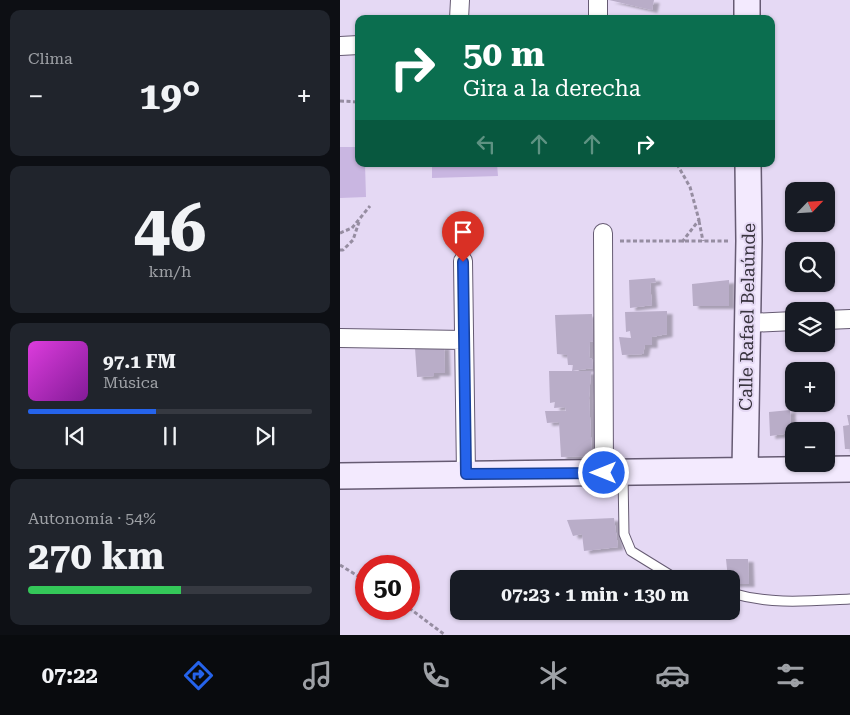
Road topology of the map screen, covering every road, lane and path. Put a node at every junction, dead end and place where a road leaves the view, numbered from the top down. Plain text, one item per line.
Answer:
1 (460, 0) edge
2 (598, 0) edge
3 (747, 0) edge
4 (459, 15) edge
5 (598, 15) edge
6 (747, 15) edge
7 (355, 45) edge
8 (340, 46) edge
9 (340, 101) edge
10 (355, 102) edge
11 (679, 167) edge
12 (748, 167) edge
13 (370, 206) dead end
14 (360, 219) junction
15 (699, 220) junction
16 (340, 233) edge
17 (603, 238) joint
18 (703, 241) junction
19 (749, 241) junction
20 (682, 242) junction
21 (340, 250) edge
22 (463, 262) dead end
23 (850, 318) edge
24 (835, 319) edge
25 (785, 321) edge
26 (748, 323) junction
27 (340, 338) edge
28 (464, 340) junction
29 (745, 470) junction
30 (850, 470) edge
31 (614, 473) junction
32 (466, 474) junction
33 (340, 476) edge
34 (340, 565) edge
35 (662, 570) edge
36 (355, 574) edge
37 (740, 595) edge
38 (850, 599) edge
39 (420, 616) edge
40 (445, 635) edge

1 - 4 street
2 - 5 street
3 - 6 main road
7 - 8 street
9 - 10 path
11 - 15 path
12 - 19 main road, Calle Rafael Belaúnde
13 - 14 path
14 - 16 path
14 - 21 path
15 - 18 path
15 - 20 path
17 - 20 path
17 - 31 street
18 - 19 path
18 - 20 path
19 - 26 main road, Calle Rafael Belaúnde
22 - 28 street
23 - 24 street
25 - 26 street
26 - 29 main road, Calle Rafael Belaúnde
27 - 28 street
28 - 32 street
29 - 30 main road
29 - 31 main road
31 - 32 main road
31 - 35 lane
32 - 33 main road
34 - 36 path
37 - 38 lane
39 - 40 path

